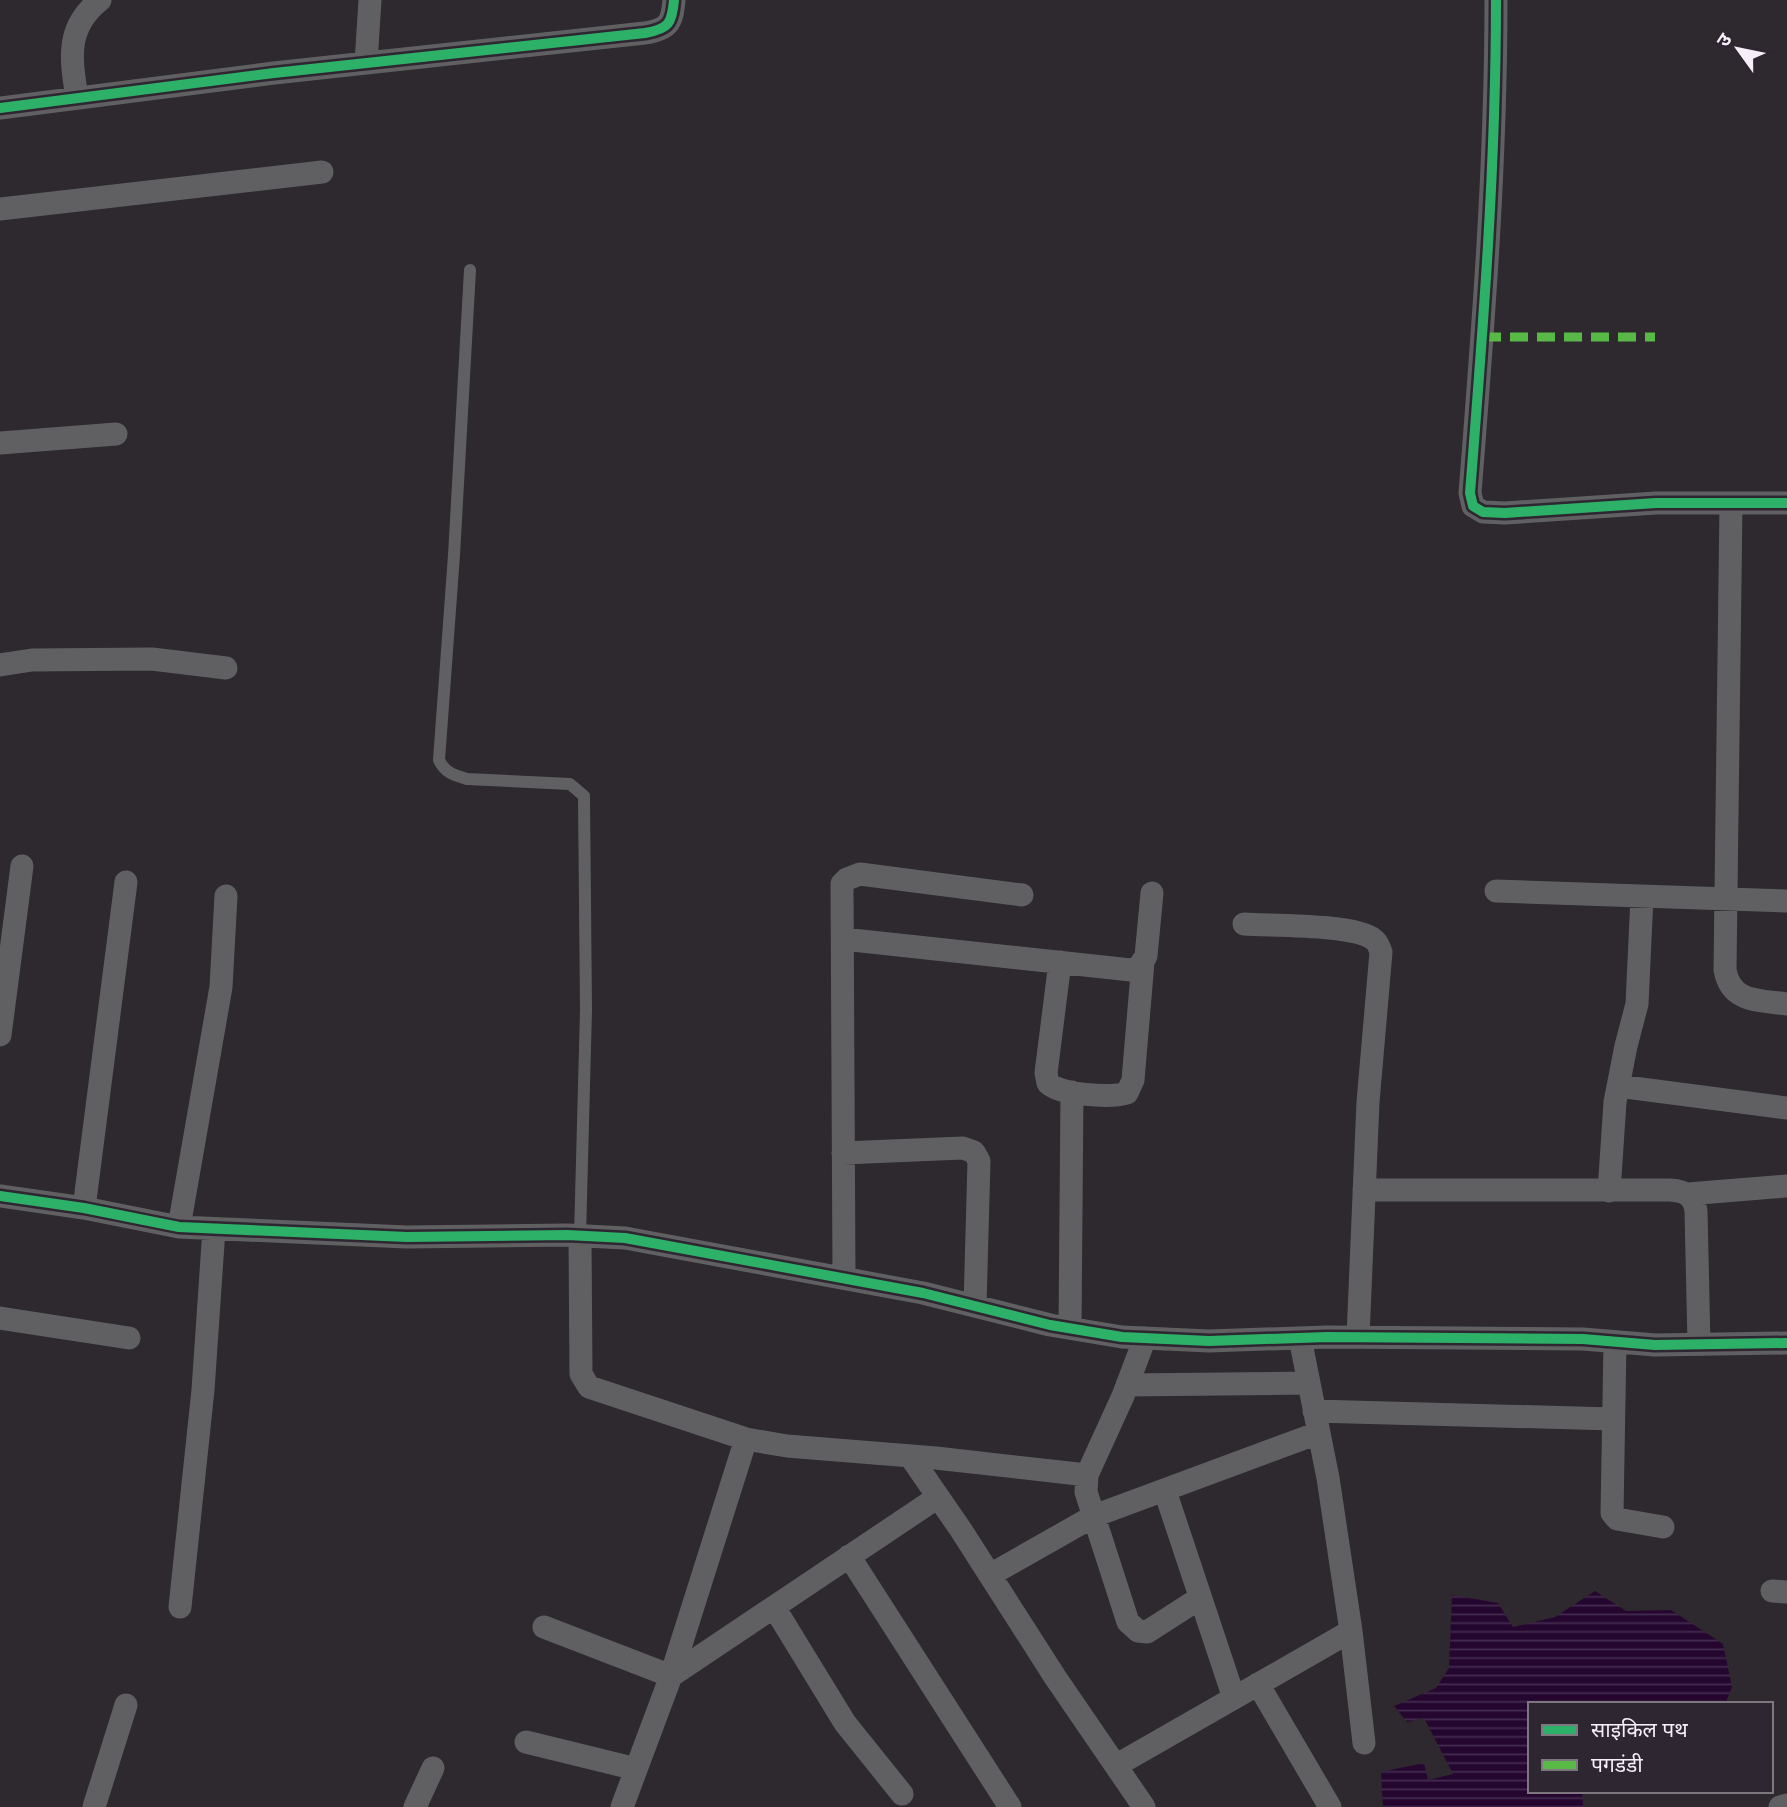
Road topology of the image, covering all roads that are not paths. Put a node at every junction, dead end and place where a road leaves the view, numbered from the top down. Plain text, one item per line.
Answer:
1 (100, 0) edge
2 (370, 0) edge
3 (674, 0) edge
4 (1496, 0) edge
5 (366, 63) junction
6 (77, 98) junction
7 (0, 108) edge
8 (322, 172) dead end
9 (0, 209) edge
10 (470, 270) dead end
11 (116, 434) dead end
12 (0, 443) edge
13 (1731, 503) junction
14 (1787, 503) edge
15 (0, 665) edge
16 (226, 668) dead end
17 (22, 866) dead end
18 (126, 882) dead end
19 (1496, 891) dead end
20 (1152, 893) dead end
21 (1022, 895) dead end
22 (226, 896) dead end
23 (1642, 897) junction
24 (1725, 900) junction
25 (1787, 901) edge
26 (8, 912) edge
27 (1244, 924) dead end
28 (843, 939) junction
29 (1060, 962) junction
30 (1143, 962) junction
31 (1787, 1004) edge
32 (0, 1035) edge
33 (1618, 1086) junction
34 (1072, 1092) junction
35 (1787, 1108) edge
36 (843, 1153) junction
37 (1787, 1186) edge
38 (1364, 1190) junction
39 (1609, 1191) junction
40 (1688, 1194) junction
41 (0, 1196) edge
42 (85, 1208) junction
43 (179, 1227) junction
44 (214, 1229) junction
45 (580, 1236) junction
46 (844, 1278) junction
47 (975, 1306) junction
48 (0, 1318) edge
49 (1070, 1328) junction
50 (1358, 1337) junction
51 (130, 1338) dead end
52 (1145, 1338) junction
53 (1300, 1338) junction
54 (1615, 1342) junction
55 (1787, 1343) edge
56 (1699, 1344) junction
57 (1308, 1383) junction
58 (1127, 1385) junction
59 (1613, 1419) junction
60 (1316, 1422) junction
61 (746, 1439) junction
62 (910, 1456) junction
63 (1087, 1475) junction
64 (1165, 1491) junction
65 (938, 1497) junction
66 (1094, 1516) junction
67 (1664, 1527) dead end
68 (849, 1556) junction
69 (990, 1575) junction
70 (1200, 1598) junction
71 (180, 1607) dead end
72 (774, 1607) junction
73 (544, 1627) dead end
74 (1352, 1631) junction
75 (671, 1676) junction
76 (1258, 1684) junction
77 (1234, 1698) junction
78 (126, 1704) dead end
79 (526, 1742) dead end
80 (1364, 1743) dead end
81 (1117, 1765) junction
82 (433, 1768) dead end
83 (636, 1769) junction
84 (902, 1794) dead end
85 (1787, 1805) edge
86 (94, 1807) edge
87 (415, 1807) edge
88 (622, 1807) edge
89 (1010, 1807) edge
90 (1144, 1807) edge
91 (1330, 1807) edge
92 (1780, 1807) edge

1 - 6 street
2 - 5 street
3 - 5 street
4 - 13 street
5 - 6 street
6 - 7 street
8 - 9 street
10 - 45 lane
11 - 12 street
13 - 14 street
13 - 24 street
15 - 16 street
17 - 26 street
18 - 42 street
19 - 23 street
20 - 30 street
21 - 28 street
22 - 43 street
23 - 24 street
23 - 33 street
24 - 25 street
24 - 31 street
26 - 32 street
27 - 38 street
28 - 29 street
28 - 36 street
29 - 30 street
29 - 34 street
30 - 34 street
33 - 35 street
33 - 39 street
34 - 49 street
36 - 46 street
36 - 47 street
37 - 40 street
38 - 39 street
38 - 50 street
39 - 40 street
40 - 56 street
41 - 42 street
42 - 43 street
43 - 44 street
44 - 45 street
44 - 71 street
45 - 46 street
45 - 61 street
46 - 47 street
47 - 49 street
48 - 51 street
49 - 52 street
50 - 53 street
50 - 54 street
52 - 53 street
52 - 58 street
53 - 57 street
54 - 56 street
54 - 59 street
55 - 56 street
57 - 58 street
57 - 60 street
58 - 63 street
59 - 60 street
59 - 67 street
60 - 64 street
60 - 74 street
61 - 62 street
61 - 75 street
62 - 63 street
62 - 65 street
63 - 66 street
64 - 66 street
64 - 70 street
65 - 68 street
65 - 69 street
66 - 69 street
66 - 70 street
68 - 72 street
68 - 89 street
69 - 81 street
70 - 77 street
72 - 75 street
72 - 84 street
73 - 75 street
74 - 76 street
74 - 80 street
75 - 83 street
76 - 77 street
76 - 91 street
77 - 81 street
78 - 86 street
79 - 83 street
81 - 90 street
82 - 87 street
83 - 88 street
85 - 92 street

